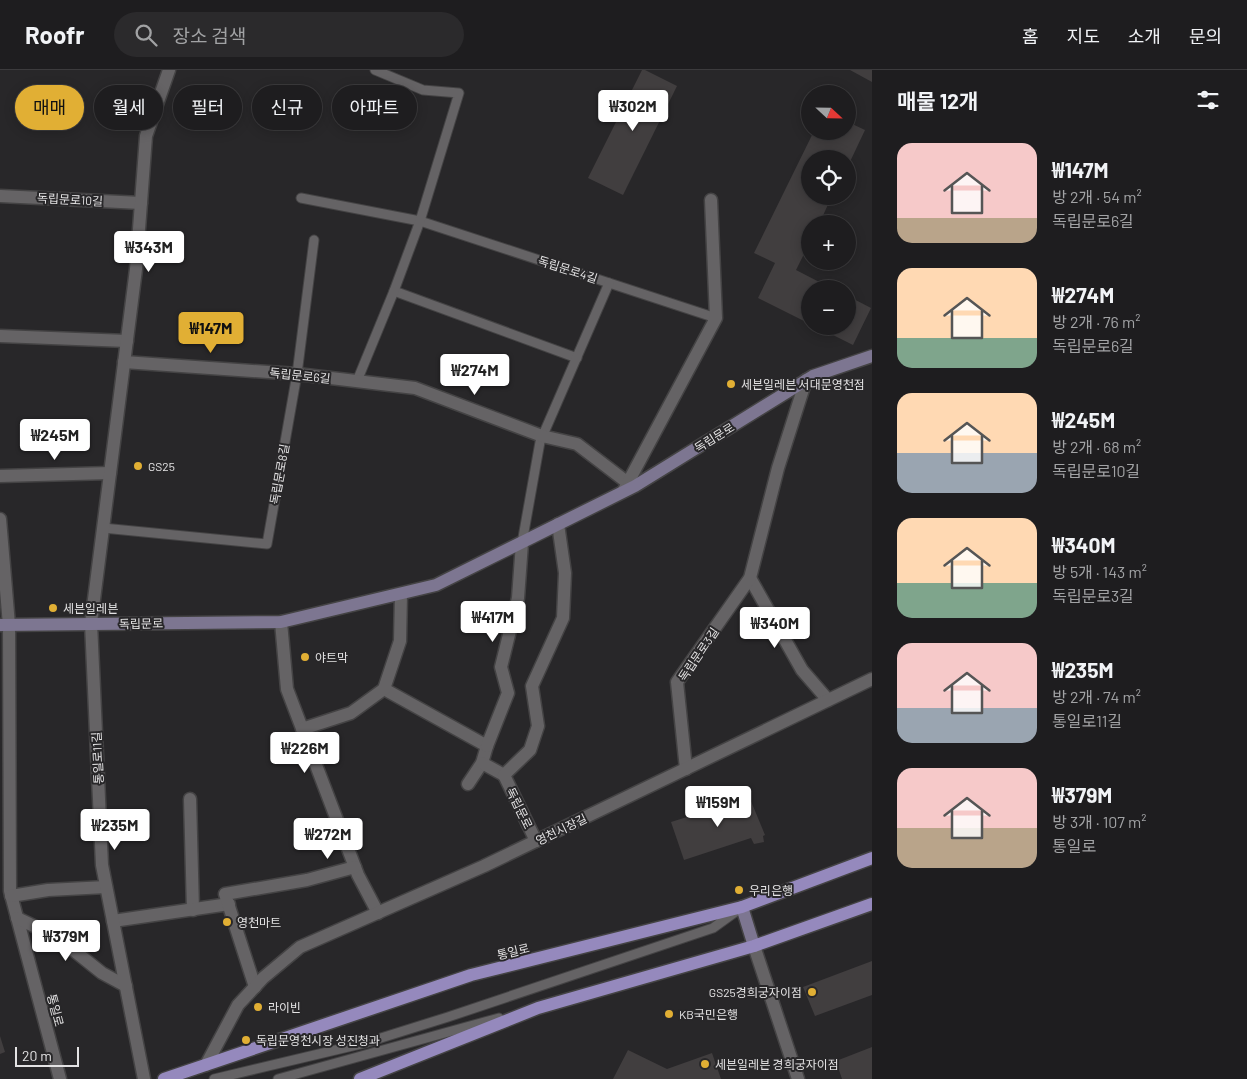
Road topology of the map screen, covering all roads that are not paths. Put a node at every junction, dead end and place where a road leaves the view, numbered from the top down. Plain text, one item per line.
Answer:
1 (169, 70) edge
2 (375, 70) edge
3 (0, 196) edge
4 (300, 198) dead end
5 (711, 200) dead end
6 (141, 203) junction
7 (420, 220) junction
8 (314, 240) dead end
9 (610, 283) junction
10 (394, 291) junction
11 (716, 318) junction
12 (0, 336) edge
13 (126, 341) junction
14 (872, 356) edge
15 (577, 358) junction
16 (124, 362) junction
17 (297, 374) junction
18 (806, 380) junction
19 (357, 381) junction
20 (542, 436) junction
21 (110, 473) junction
22 (0, 476) edge
23 (625, 487) junction
24 (0, 519) edge
25 (558, 524) junction
26 (103, 528) junction
27 (522, 543) junction
28 (750, 578) junction
29 (401, 594) junction
30 (281, 622) junction
31 (90, 623) junction
32 (5, 625) edge
33 (872, 679) edge
34 (384, 689) junction
35 (828, 700) junction
36 (302, 729) junction
37 (487, 746) junction
38 (482, 763) junction
39 (686, 769) junction
40 (504, 775) junction
41 (468, 784) dead end
42 (190, 799) dead end
43 (536, 841) junction
44 (872, 858) edge
45 (355, 867) junction
46 (106, 887) junction
47 (11, 896) junction
48 (229, 904) junction
49 (872, 904) edge
50 (742, 907) junction
51 (193, 910) junction
52 (378, 913) junction
53 (17, 918) junction
54 (113, 922) junction
55 (754, 946) junction
56 (126, 986) junction
57 (256, 987) junction
58 (538, 1008) junction
59 (206, 1065) junction
60 (60, 1079) edge
61 (144, 1079) edge
62 (164, 1079) edge
63 (214, 1079) edge
64 (278, 1079) edge
65 (360, 1079) edge
66 (798, 1079) edge

1 - 6 street
2 - 7 lane
3 - 6 street, 독립문로10길
4 - 7 lane, 독립문로4길
5 - 11 street
6 - 13 street
7 - 9 lane, 독립문로4길
7 - 10 lane
8 - 17 lane, 독립문로8길
9 - 11 lane, 독립문로4길
9 - 15 lane
10 - 15 lane
10 - 19 lane
11 - 23 street
12 - 13 street
13 - 16 street
14 - 18 main road, 독립문로
15 - 20 lane
16 - 17 street, 독립문로6길
16 - 21 street
17 - 19 street, 독립문로6길
17 - 26 lane, 독립문로8길
18 - 23 main road, 독립문로
18 - 28 street, 독립문로3길
19 - 20 street, 독립문로6길
20 - 23 street, 독립문로6길
20 - 27 lane
21 - 22 street
21 - 26 street
23 - 25 main road, 독립문로
24 - 32 street
25 - 27 main road, 독립문로
25 - 40 street, 독립문로
26 - 31 street
27 - 29 main road, 독립문로
27 - 37 street
28 - 35 street
28 - 39 street, 독립문로3길
29 - 30 main road, 독립문로
29 - 34 street
30 - 31 main road, 독립문로
30 - 36 street
31 - 32 main road, 독립문로
31 - 46 street, 통일로11길
32 - 47 street, 통일로
33 - 35 street, 영천시장길
34 - 36 street
34 - 37 street
35 - 39 street, 영천시장길
36 - 45 street
37 - 38 street
38 - 40 street, 독립문로
38 - 41 street
39 - 43 street, 영천시장길
40 - 43 street, 독립문로
42 - 51 street
43 - 52 street, 영천시장길
44 - 50 main road, 통일로
45 - 48 street
45 - 52 street
46 - 47 street
46 - 54 street, 통일로11길
47 - 53 street, 통일로
48 - 51 street
48 - 57 street
49 - 55 main road
50 - 55 main road
50 - 59 main road, 통일로
50 - 63 lane
51 - 54 street
52 - 57 street, 영천시장길
53 - 56 street
53 - 60 street, 통일로
54 - 56 street, 통일로11길
55 - 58 main road
55 - 66 street
56 - 61 street, 통일로11길
57 - 59 street, 영천시장길
58 - 64 lane
58 - 65 main road
59 - 62 main road, 통일로

